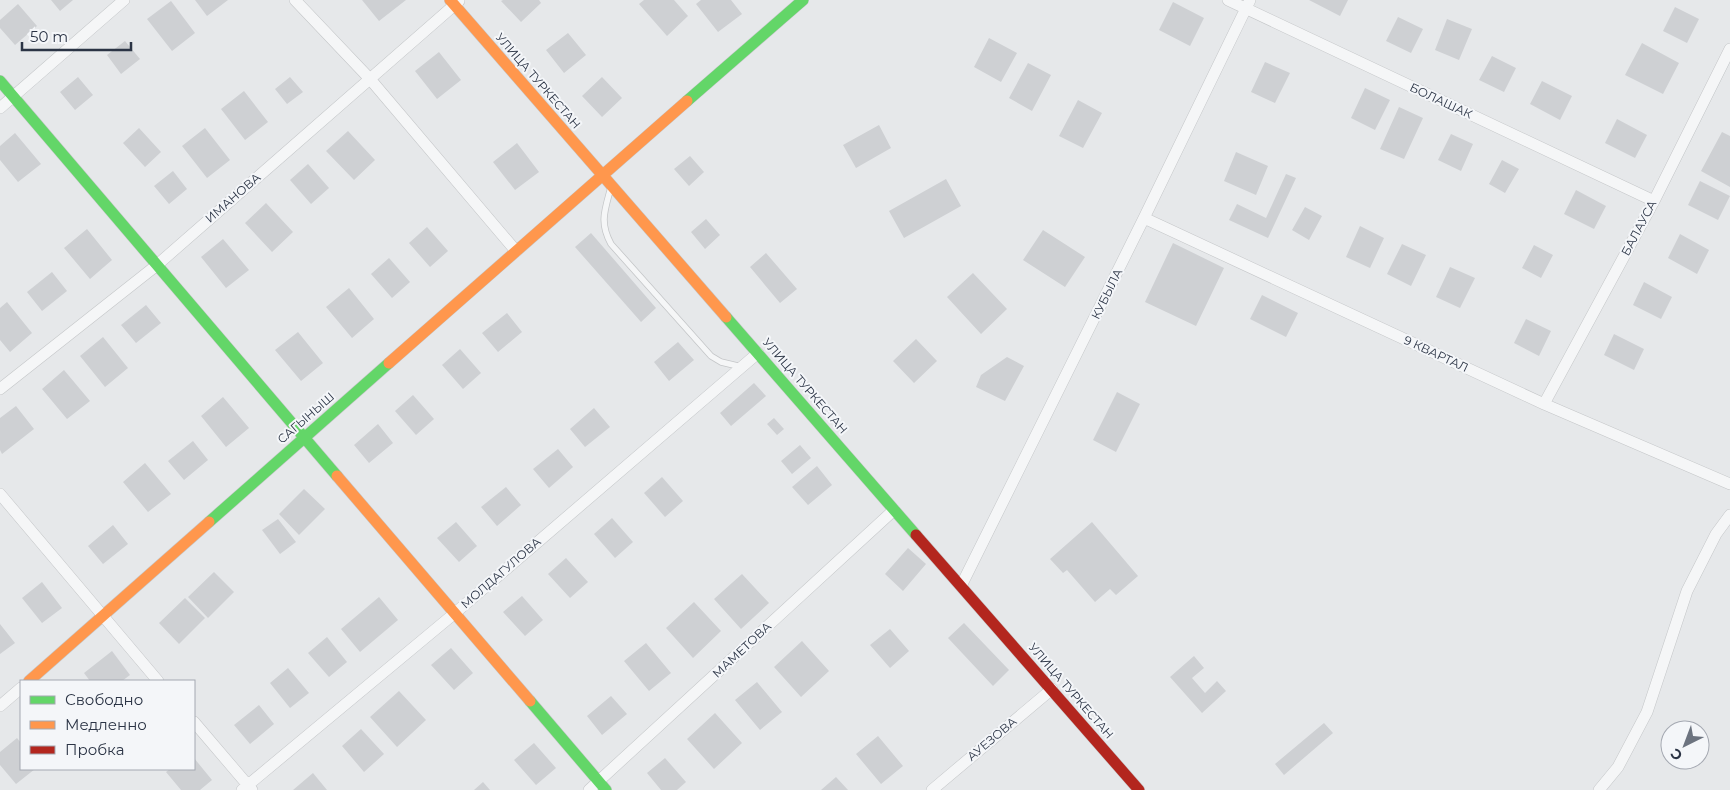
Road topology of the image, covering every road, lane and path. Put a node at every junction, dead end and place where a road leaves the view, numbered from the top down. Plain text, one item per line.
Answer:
1 (124, 0) edge
2 (295, 0) edge
3 (803, 0) edge
4 (1228, 0) edge
5 (455, 2) edge
6 (1248, 4) edge
7 (1730, 49) edge
8 (370, 79) junction
9 (0, 81) edge
10 (14, 97) junction
11 (0, 108) edge
12 (602, 174) junction
13 (611, 185) junction
14 (1654, 201) junction
15 (1144, 218) junction
16 (516, 251) junction
17 (157, 264) junction
18 (758, 353) junction
19 (742, 367) junction
20 (0, 388) edge
21 (1544, 404) junction
22 (304, 438) junction
23 (1730, 484) edge
24 (0, 494) edge
25 (894, 510) junction
26 (1730, 515) edge
27 (961, 586) junction
28 (455, 613) junction
29 (102, 617) junction
30 (29, 680) edge
31 (157, 680) edge
32 (20, 689) edge
33 (1052, 689) junction
34 (0, 706) edge
35 (195, 723) edge
36 (603, 786) edge
37 (248, 788) edge
38 (589, 790) edge
39 (932, 790) edge
40 (1139, 790) edge
41 (1599, 790) edge

1 - 10 street
2 - 8 street
3 - 12 street, САГЫНЫШ
4 - 6 street, БОЛАШАК
5 - 8 street, ИМАНОВА
5 - 12 street, УЛИЦА ТУРКЕСТАН
6 - 14 street, БОЛАШАК
6 - 15 street, КУБЫЛА
7 - 14 street, БАЛАУСА
8 - 16 street
8 - 17 street, ИМАНОВА
9 - 10 street
10 - 11 street
10 - 17 street
12 - 13 street, УЛИЦА ТУРКЕСТАН
12 - 16 street, САГЫНЫШ
13 - 18 street, УЛИЦА ТУРКЕСТАН
13 - 19 lane
14 - 21 street, БАЛАУСА
15 - 21 street, 9 КВАРТАЛ
15 - 27 street, КУБЫЛА
16 - 22 street, САГЫНЫШ
17 - 20 street, ИМАНОВА
17 - 22 street
18 - 19 street, МОЛДАГУЛОВА
18 - 25 street, УЛИЦА ТУРКЕСТАН
19 - 28 street, МОЛДАГУЛОВА
21 - 23 street, 9 КВАРТАЛ
22 - 28 street
22 - 29 street, САГЫНЫШ
24 - 29 street
25 - 27 street, УЛИЦА ТУРКЕСТАН
25 - 36 street, МАМЕТОВА
26 - 41 street
27 - 33 street, УЛИЦА ТУРКЕСТАН
28 - 36 street
28 - 37 street, МОЛДАГУЛОВА
29 - 30 street, САГЫНЫШ
29 - 31 street
32 - 34 street
33 - 39 street, АУЕЗОВА
33 - 40 street, УЛИЦА ТУРКЕСТАН
35 - 37 street
36 - 38 street, МАМЕТОВА

